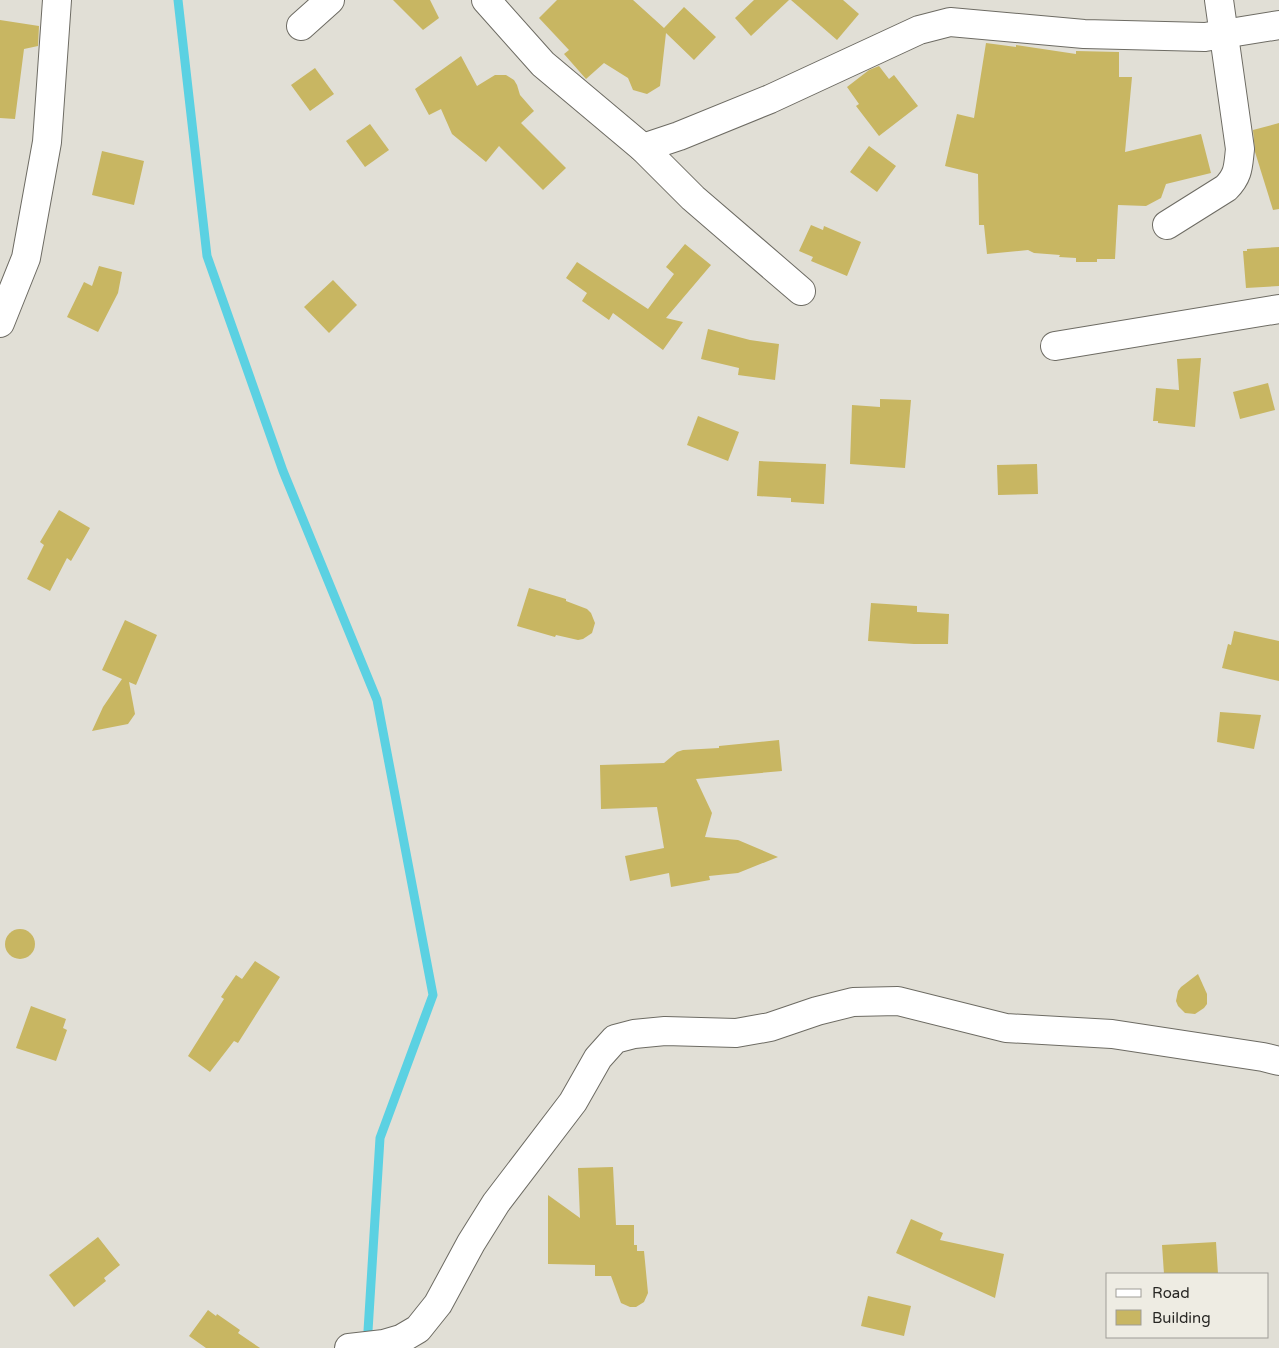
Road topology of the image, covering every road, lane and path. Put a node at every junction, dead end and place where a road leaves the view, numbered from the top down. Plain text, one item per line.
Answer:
1 (57, 0) edge
2 (330, 0) edge
3 (486, 0) edge
4 (1219, 0) edge
5 (1279, 25) edge
6 (301, 26) dead end
7 (1224, 34) junction
8 (643, 148) junction
9 (1167, 225) dead end
10 (801, 291) dead end
11 (1279, 309) edge
12 (0, 323) edge
13 (1056, 346) dead end
14 (1279, 1061) edge
15 (349, 1348) edge

1 - 12 street
2 - 6 street
3 - 8 street
4 - 7 street
5 - 7 street
7 - 8 street
7 - 9 street
8 - 10 street
11 - 13 street
14 - 15 street

